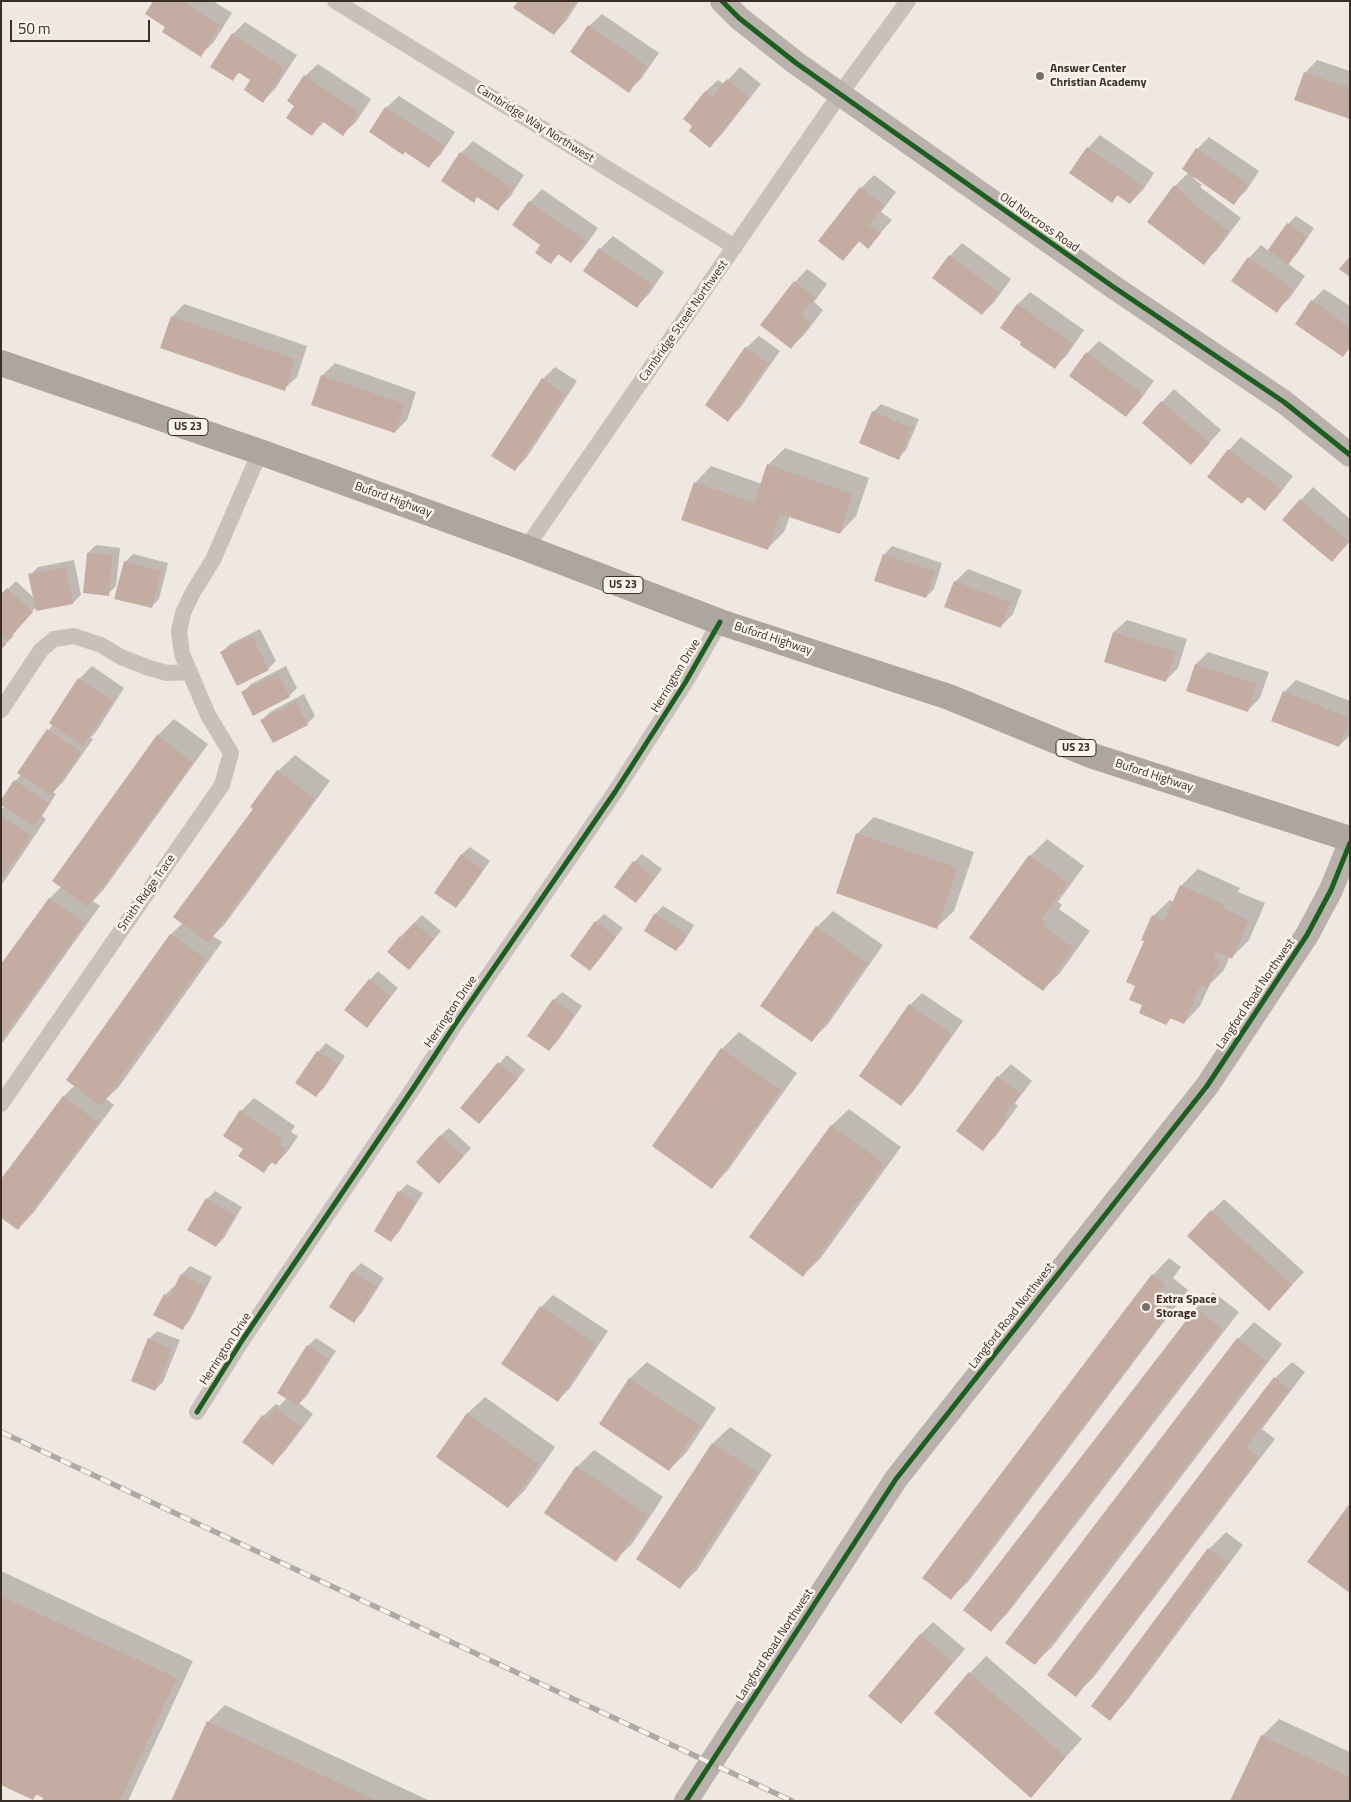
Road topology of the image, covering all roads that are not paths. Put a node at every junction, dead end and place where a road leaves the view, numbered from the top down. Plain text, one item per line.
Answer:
1 (335, 1) edge
2 (722, 1) edge
3 (908, 1) edge
4 (840, 94) junction
5 (735, 247) junction
6 (1, 363) edge
7 (260, 452) junction
8 (1350, 454) edge
9 (526, 548) junction
10 (720, 622) junction
11 (190, 672) junction
12 (1, 710) edge
13 (1350, 841) edge
14 (1, 1104) edge
15 (197, 1412) dead end
16 (686, 1801) edge

1 - 5 street, Cambridge Way Northwest
2 - 4 street, Old Norcross Road
3 - 4 street, Cambridge Street Northwest
4 - 5 street, Cambridge Street Northwest
4 - 8 street, Old Norcross Road
5 - 9 street, Cambridge Street Northwest
6 - 7 main road, Buford Highway / US 23
7 - 9 main road, Buford Highway / US 23
7 - 11 street, Smith Ridge Trace
9 - 10 main road, Buford Highway / US 23
10 - 13 main road, Buford Highway / US 23
10 - 15 street, Herrington Drive
11 - 12 street
11 - 14 street, Smith Ridge Trace
13 - 16 street, Langford Road Northwest

